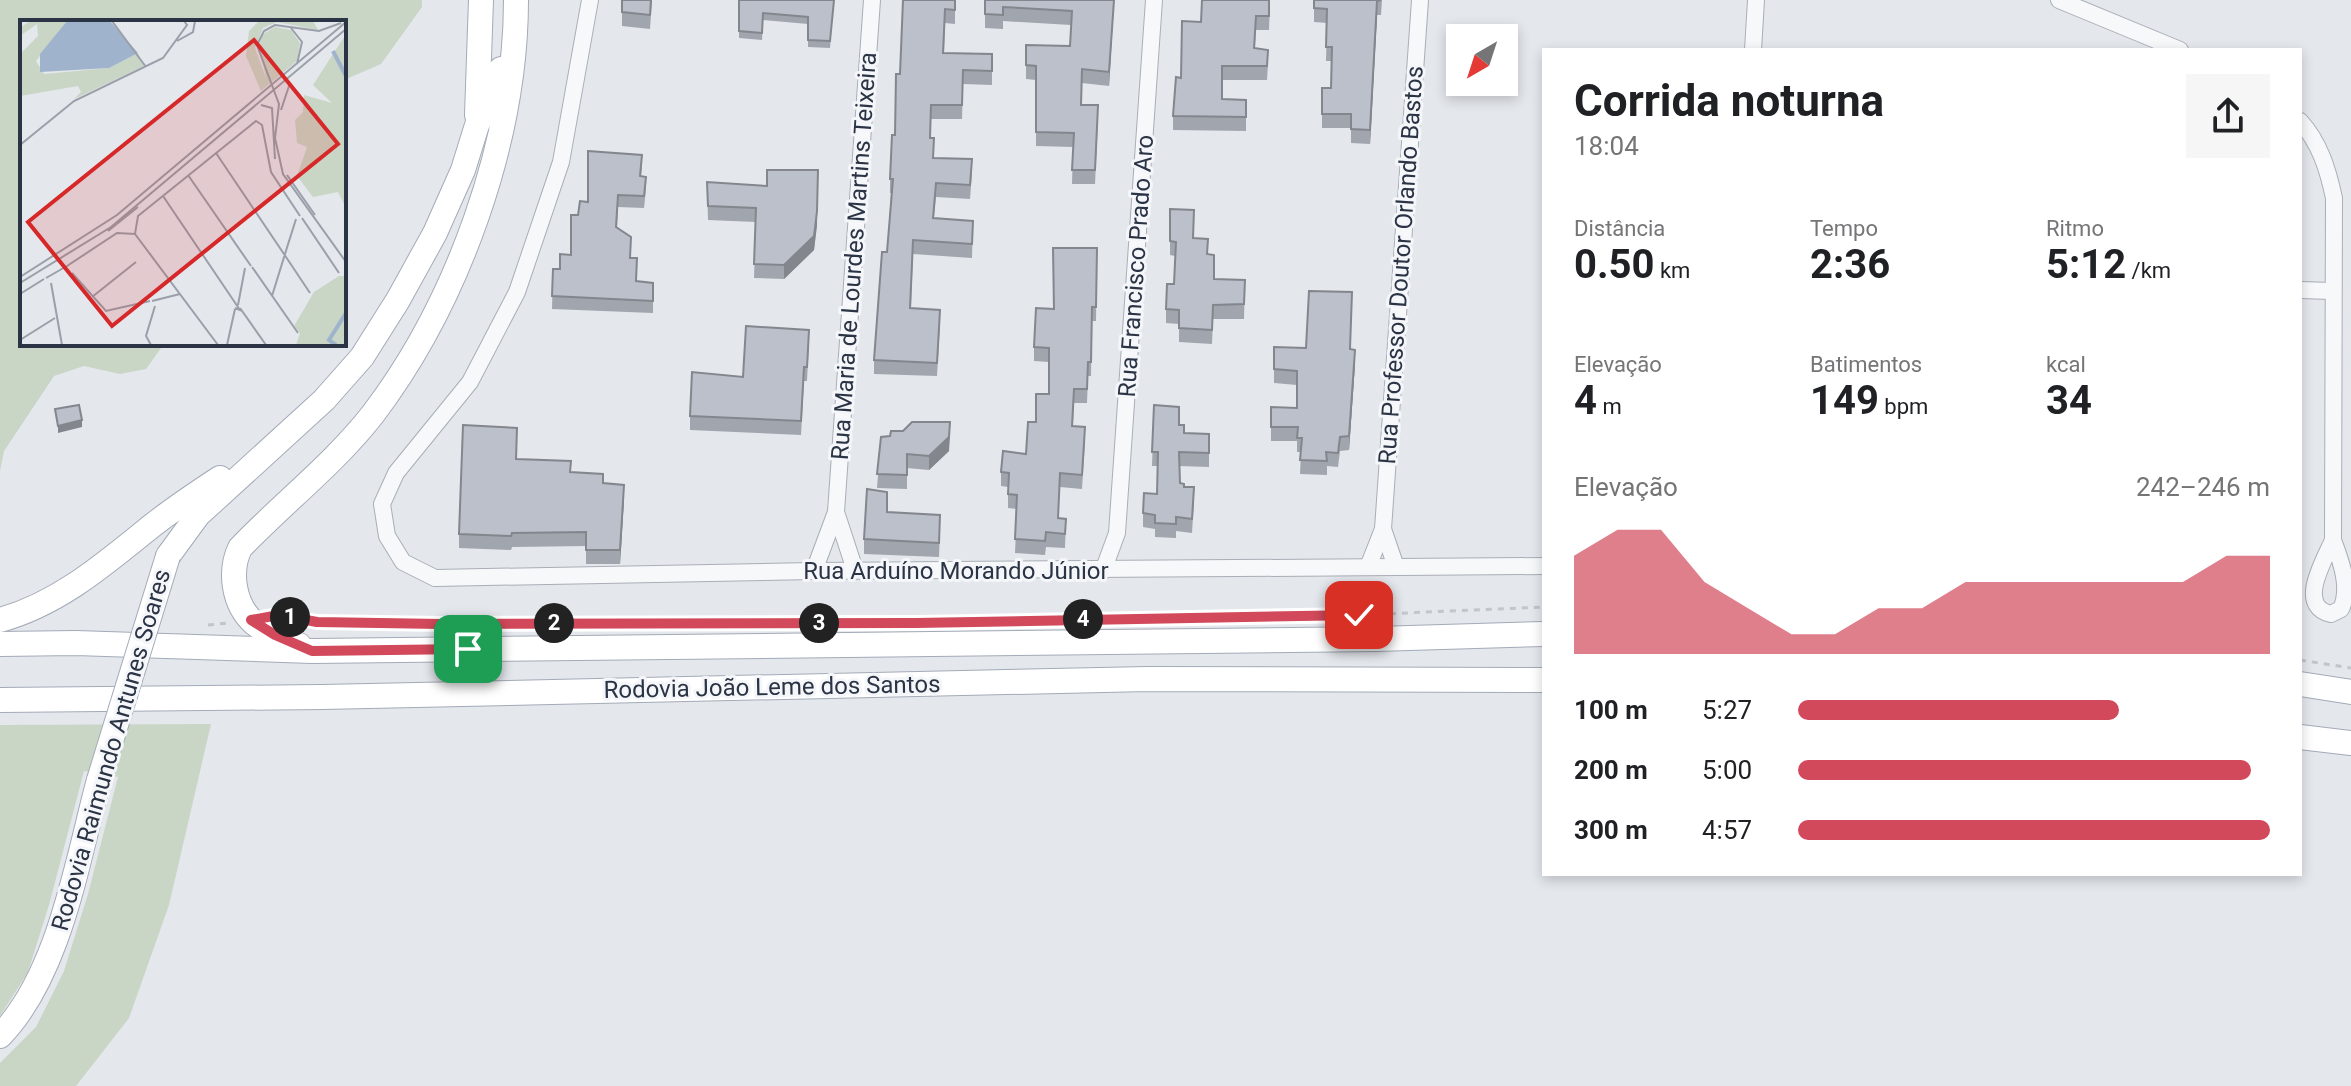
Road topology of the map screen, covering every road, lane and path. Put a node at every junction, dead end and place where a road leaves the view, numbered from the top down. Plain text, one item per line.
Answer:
1 (481, 0) edge
2 (516, 0) edge
3 (590, 0) edge
4 (872, 0) edge
5 (1154, 0) edge
6 (1420, 0) edge
7 (1756, 0) edge
8 (2062, 1) edge
9 (1753, 48) edge
10 (2175, 48) edge
11 (2302, 123) edge
12 (477, 125) junction
13 (2302, 290) edge
14 (2332, 291) junction
15 (291, 428) junction
16 (836, 512) junction
17 (1383, 529) junction
18 (1117, 533) junction
19 (2333, 540) junction
20 (1542, 566) edge
21 (1368, 567) junction
22 (1396, 567) junction
23 (855, 570) junction
24 (1128, 570) junction
25 (814, 571) junction
26 (1103, 571) junction
27 (2318, 574) junction
28 (2349, 580) edge
29 (2302, 586) edge
30 (1542, 607) edge
31 (2302, 610) edge
32 (2328, 614) junction
33 (2351, 617) edge
34 (0, 620) edge
35 (251, 620) junction
36 (1012, 621) dead end
37 (789, 623) dead end
38 (205, 625) dead end
39 (1540, 633) edge
40 (0, 644) edge
41 (312, 651) junction
42 (2302, 660) edge
43 (2351, 668) edge
44 (1542, 680) edge
45 (2302, 684) edge
46 (2351, 692) edge
47 (0, 701) edge
48 (2302, 737) edge
49 (2351, 743) edge
50 (0, 1036) edge

1 - 12 main road, Rodovia Raimundo Antunes Soares
2 - 12 main road, Rodovia Raimundo Antunes Soares
2 - 35 main road
3 - 25 street, Rua Arduíno Morando Júnior
4 - 16 street, Rua Maria de Lourdes Martins Teixeira
5 - 18 street, Rua Francisco Prado Aro
6 - 17 street, Rua Professor Doutor Orlando Bastos
7 - 9 street
8 - 10 street
11 - 14 street
12 - 15 main road, Rodovia Raimundo Antunes Soares
13 - 14 street
14 - 19 street
15 - 34 main road
15 - 50 main road, Rodovia Raimundo Antunes Soares, bridge
16 - 23 street, Rua Maria de Lourdes Martins Teixeira
16 - 25 street, Rua Maria de Lourdes Martins Teixeira
17 - 21 street, Rua Professor Doutor Orlando Bastos
17 - 22 street, Rua Professor Doutor Orlando Bastos
18 - 24 street, Rua Francisco Prado Aro
18 - 26 street, Rua Francisco Prado Aro
19 - 27 street
19 - 28 street
20 - 22 street, Rua Arduíno Morando Júnior
21 - 22 street, Rua Arduíno Morando Júnior
21 - 24 street, Rua Arduíno Morando Júnior
23 - 25 street, Rua Arduíno Morando Júnior
23 - 26 street, Rua Arduíno Morando Júnior
24 - 26 street, Rua Arduíno Morando Júnior
27 - 29 street
27 - 32 street
28 - 32 street
30 - 36 path
31 - 32 street
32 - 33 street
35 - 37 path
35 - 38 path
35 - 41 main road
39 - 41 main road, Rodovia João Leme dos Santos
40 - 41 main road, Rodovia João Leme dos Santos
42 - 43 path
44 - 47 main road, Rodovia João Leme dos Santos
45 - 46 main road
48 - 49 main road

